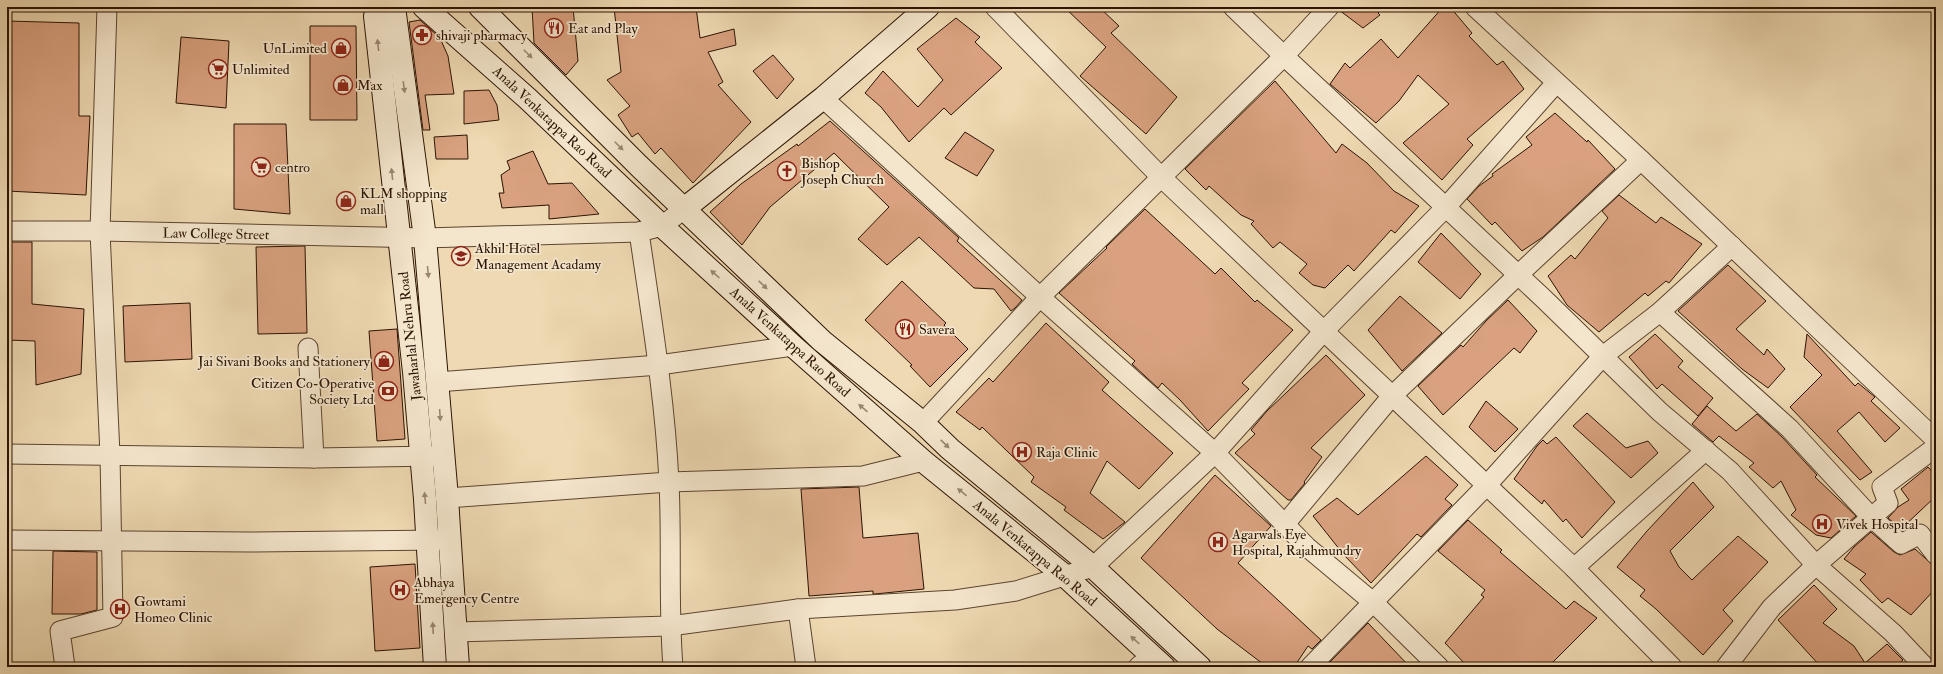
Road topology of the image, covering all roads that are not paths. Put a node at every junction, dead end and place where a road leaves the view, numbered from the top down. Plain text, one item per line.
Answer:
1 (107, 7) edge
2 (380, 7) edge
3 (394, 7) edge
4 (424, 7) edge
5 (928, 7) edge
6 (995, 7) edge
7 (1233, 7) edge
8 (1329, 7) edge
9 (1475, 7) edge
10 (485, 9) edge
11 (1284, 56) junction
12 (1556, 84) junction
13 (823, 98) junction
14 (1641, 160) junction
15 (1161, 177) junction
16 (1446, 207) junction
17 (684, 209) junction
18 (662, 226) junction
19 (7, 231) edge
20 (100, 231) junction
21 (640, 232) junction
22 (400, 237) junction
23 (425, 238) junction
24 (1732, 246) junction
25 (1518, 275) junction
26 (1040, 297) junction
27 (1660, 312) junction
28 (1323, 332) junction
29 (793, 346) junction
30 (308, 348) dead end
31 (1603, 356) junction
32 (659, 365) junction
33 (437, 382) junction
34 (1391, 397) junction
35 (923, 423) junction
36 (1936, 440) edge
37 (1936, 447) edge
38 (1706, 450) junction
39 (1215, 453) junction
40 (7, 454) edge
41 (110, 455) junction
42 (443, 455) junction
43 (421, 457) junction
44 (314, 458) junction
45 (923, 461) junction
46 (669, 482) junction
47 (1486, 486) junction
48 (447, 498) junction
49 (1871, 518) junction
50 (1285, 524) junction
51 (7, 540) edge
52 (111, 540) junction
53 (428, 540) junction
54 (450, 540) junction
55 (1936, 555) edge
56 (1816, 565) junction
57 (1093, 567) junction
58 (1574, 568) junction
59 (1065, 576) junction
60 (1374, 603) junction
61 (798, 609) junction
62 (670, 626) junction
63 (455, 632) junction
64 (1151, 663) edge
65 (65, 667) edge
66 (435, 667) edge
67 (458, 667) edge
68 (673, 667) edge
69 (806, 667) edge
70 (1200, 667) edge
71 (1310, 667) edge
72 (1440, 667) edge
73 (1672, 667) edge
74 (1726, 667) edge
75 (1925, 667) edge

1 - 20 street
22 -> 2 main road, Jawaharlal Nehru Road
3 -> 23 main road, Jawaharlal Nehru Road
4 - 18 main road, Anala Venkatappa Rao Road
5 - 13 main road
6 - 15 street
7 - 11 street
8 - 11 street
9 - 12 street
10 -> 17 main road, Anala Venkatappa Rao Road
11 - 15 street
11 - 16 street
12 - 14 street
12 - 16 street
13 - 17 main road
13 - 26 street
14 - 24 street
14 - 25 street
15 - 26 street
15 - 28 street
16 - 25 street
16 - 28 street
17 - 18 street
17 -> 35 main road, Anala Venkatappa Rao Road
18 - 21 street, Law College Street
29 -> 18 main road, Anala Venkatappa Rao Road
19 - 20 street, Law College Street
20 - 22 street, Law College Street
20 - 41 street
21 - 23 street, Law College Street
21 - 32 street
22 - 23 street, Law College Street
22 - 43 main road, Jawaharlal Nehru Road
23 -> 33 main road, Jawaharlal Nehru Road
24 - 27 street
24 - 36 street
25 - 31 street
25 - 34 street
26 - 35 street
26 - 39 street
27 - 31 street
27 - 49 street
28 - 34 street
28 - 39 street
29 - 32 street
45 -> 29 main road, Anala Venkatappa Rao Road
30 - 44 street
31 - 38 street
31 - 47 street
32 - 33 street
32 - 46 street
33 -> 42 main road, Jawaharlal Nehru Road
34 - 47 street
34 - 50 street
35 -> 57 main road, Anala Venkatappa Rao Road
37 - 49 street
38 - 56 street
38 - 58 street
39 - 50 street
39 - 57 street
40 - 41 street
41 - 44 street
41 - 52 street
42 - 43 street
42 - 48 main road, Jawaharlal Nehru Road
43 - 44 street
53 -> 43 main road, Jawaharlal Nehru Road
45 - 46 street
59 -> 45 main road, Anala Venkatappa Rao Road
46 - 48 street
46 - 62 street
47 - 58 street
47 - 60 street
48 - 54 main road, Jawaharlal Nehru Road
49 - 55 street
49 - 56 street
50 - 60 street
51 - 52 street
52 - 53 street
52 - 65 street
53 - 54 street
66 -> 53 main road, Jawaharlal Nehru Road
54 - 63 main road, Jawaharlal Nehru Road
56 - 74 street
56 - 75 street
57 - 59 street
57 - 70 main road, Anala Venkatappa Rao Road
58 - 73 street
59 - 61 street
64 -> 59 main road, Anala Venkatappa Rao Road
60 - 71 street
60 - 72 street
61 - 62 street
61 - 69 street
62 - 63 street
62 - 68 street
63 - 67 main road, Jawaharlal Nehru Road

